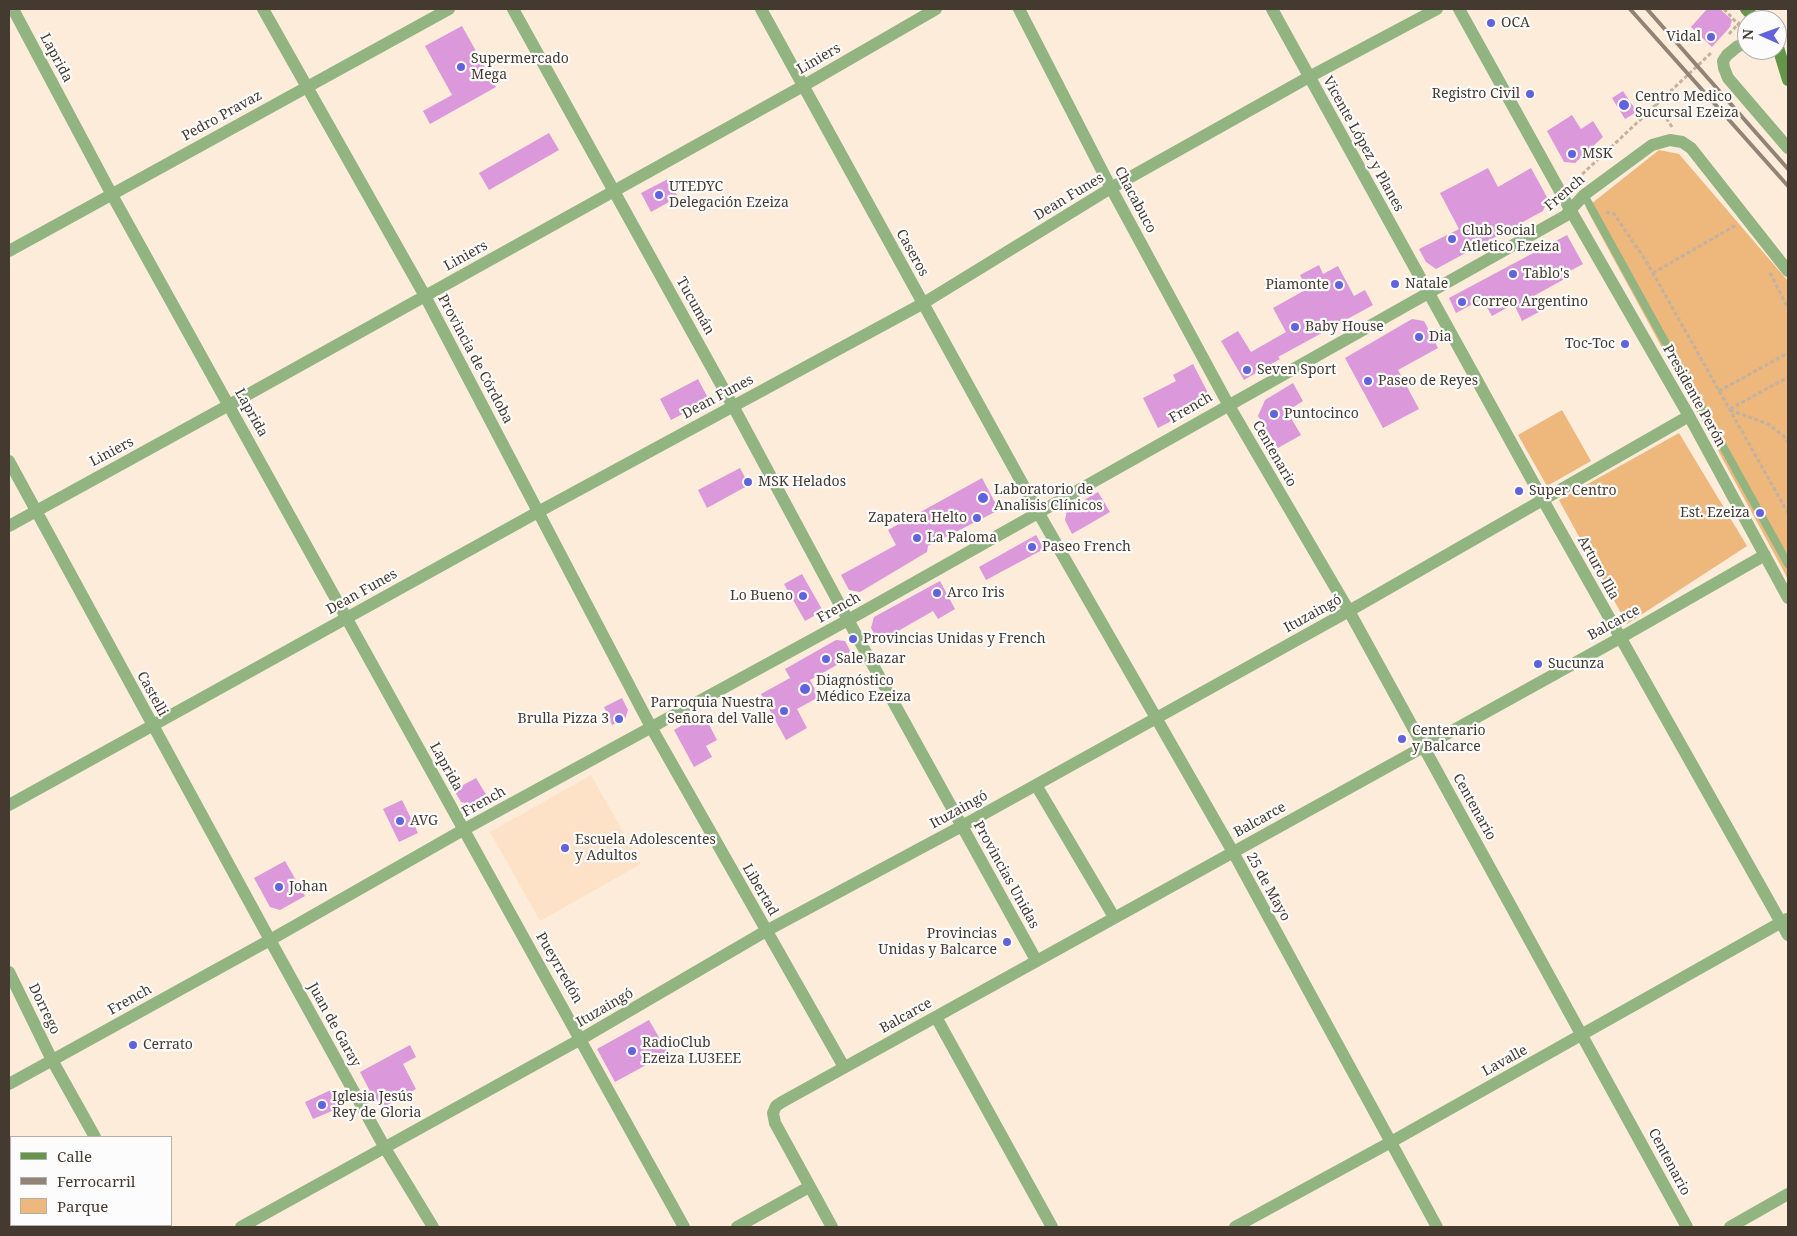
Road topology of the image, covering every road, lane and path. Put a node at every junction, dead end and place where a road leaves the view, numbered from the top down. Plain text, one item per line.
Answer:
1 (13, 9) edge
2 (263, 9) edge
3 (450, 9) edge
4 (513, 9) edge
5 (761, 9) edge
6 (936, 9) edge
7 (1020, 9) edge
8 (1272, 9) edge
9 (1437, 9) edge
10 (1459, 9) edge
11 (1724, 9) edge
12 (1737, 23) edge
13 (1737, 25) edge
14 (1725, 37) dead end
15 (1737, 47) edge
16 (1713, 51) dead end
17 (1782, 60) edge
18 (1310, 77) junction
19 (1788, 80) edge
20 (306, 86) junction
21 (803, 86) junction
22 (1657, 104) junction
23 (1676, 141) junction
24 (1788, 148) edge
25 (1111, 188) junction
26 (613, 190) junction
27 (112, 195) junction
28 (1584, 195) junction
29 (1571, 211) junction
30 (1594, 214) junction
31 (1741, 225) dead end
32 (9, 251) edge
33 (1788, 271) edge
34 (1770, 272) dead end
35 (1653, 273) junction
36 (1428, 293) junction
37 (425, 296) junction
38 (922, 304) junction
39 (1788, 308) edge
40 (1788, 352) edge
41 (1788, 376) edge
42 (1719, 391) junction
43 (1228, 404) junction
44 (230, 406) junction
45 (733, 406) junction
46 (1702, 409) junction
47 (1730, 410) junction
48 (1689, 416) junction
49 (1788, 443) edge
50 (9, 461) edge
51 (1543, 500) junction
52 (35, 511) junction
53 (538, 512) junction
54 (1038, 512) junction
55 (1788, 513) edge
56 (9, 526) edge
57 (1778, 546) junction
58 (1765, 555) junction
59 (1788, 564) edge
60 (1788, 598) edge
61 (1349, 611) junction
62 (347, 617) junction
63 (848, 620) junction
64 (1620, 638) junction
65 (1158, 718) junction
66 (152, 724) junction
67 (651, 727) junction
68 (1423, 746) junction
69 (1036, 785) junction
70 (9, 805) edge
71 (962, 826) junction
72 (463, 830) junction
73 (1232, 852) junction
74 (1114, 917) junction
75 (1785, 920) edge
76 (766, 931) junction
77 (1788, 935) edge
78 (270, 940) junction
79 (1036, 960) junction
80 (9, 972) edge
81 (936, 1017) junction
82 (1583, 1034) junction
83 (581, 1039) junction
84 (52, 1060) junction
85 (844, 1067) junction
86 (9, 1084) edge
87 (95, 1136) edge
88 (1391, 1142) junction
89 (385, 1148) junction
90 (809, 1187) junction
91 (1788, 1194) edge
92 (241, 1227) edge
93 (432, 1227) edge
94 (684, 1227) edge
95 (737, 1227) edge
96 (832, 1227) edge
97 (1052, 1227) edge
98 (1235, 1227) edge
99 (1437, 1227) edge
100 (1687, 1227) edge
101 (1730, 1227) edge

1 - 27 street, Laprida
2 - 20 street, Provincia de Córdoba
3 - 20 street, Pedro Pravaz
4 - 26 street, Tucumán
5 - 21 street, Caseros
6 - 21 street, Liniers
7 - 25 street, Chacabuco
8 - 18 street, Vicente López y Planes
9 - 18 street, Dean Funes
10 - 29 street, Presidente Perón
11 - 12 path
13 - 14 path
15 - 24 street
16 - 22 path
17 - 19 main road
18 - 25 street, Dean Funes
18 - 36 street, Vicente López y Planes
20 - 27 street, Pedro Pravaz
20 - 37 street, Provincia de Córdoba
21 - 26 street, Liniers
21 - 38 street, Caseros
22 - 23 path
22 - 28 path
23 - 28 street, French
23 - 33 street
25 - 38 street, Dean Funes
25 - 43 street, Chacabuco
26 - 37 street, Liniers
26 - 45 street, Tucumán
27 - 32 street, Pedro Pravaz
27 - 44 street, Laprida
28 - 29 street, French
28 - 30 lane
29 - 36 street, French
29 - 48 street, Presidente Perón
30 - 35 path
30 - 46 lane
31 - 35 path
34 - 39 path
35 - 42 path
36 - 43 street, French
36 - 51 street, Arturo Ilia
37 - 44 street, Liniers
37 - 53 street, Provincia de Córdoba
38 - 45 street, Dean Funes
38 - 54 street, Caseros
40 - 42 path
41 - 47 path
42 - 47 path
43 - 54 street, French
43 - 61 street, Centenario
44 - 52 street, Liniers
44 - 62 street, Laprida
45 - 53 street, Dean Funes
45 - 63 street, Tucumán
46 - 48 lane
46 - 57 lane
47 - 49 path
47 - 55 path
48 - 51 street, Ituzaingó
48 - 58 street, Presidente Perón
50 - 52 street, Castelli
51 - 61 street, Ituzaingó
51 - 64 street, Arturo Ilia
52 - 56 street, Liniers
52 - 66 street, Castelli
53 - 62 street, Dean Funes
53 - 67 street, Provincia de Córdoba
54 - 63 street, French
54 - 65 street, 25 de Mayo
57 - 58 lane
57 - 59 lane
58 - 60 street, Presidente Perón
58 - 64 street, Balcarce
61 - 65 street, Ituzaingó
61 - 68 street, Centenario
62 - 66 street, Dean Funes
62 - 72 street, Laprida
63 - 67 street, French
63 - 71 street, Provincias Unidas
64 - 68 street, Balcarce
64 - 75 street, Arturo Ilia
65 - 69 street, Ituzaingó
65 - 73 street, 25 de Mayo
66 - 70 street, Dean Funes
66 - 78 street, Castelli
67 - 72 street, French
67 - 76 street, Libertad
68 - 73 street, Balcarce
68 - 82 street, Centenario
69 - 71 street, Ituzaingó
69 - 74 street
71 - 76 street, Ituzaingó
71 - 79 street, Provincias Unidas
72 - 78 street, French
72 - 83 street, Pueyrredón
73 - 74 street, Balcarce
73 - 88 street, 25 de Mayo
74 - 79 street, Balcarce
75 - 77 street, Arturo Ilia
75 - 82 street, Lavalle
76 - 83 street, Ituzaingó
76 - 85 street, Libertad
78 - 84 street, French
78 - 89 street, Juan de Garay
79 - 81 street, Balcarce
80 - 84 street, Dorrego
81 - 85 street, Balcarce
81 - 97 street
82 - 88 street, Lavalle
82 - 100 street, Centenario
83 - 89 street, Ituzaingó
83 - 94 street, Pueyrredón
84 - 86 street, French
84 - 87 street, Dorrego
85 - 90 street, Balcarce
88 - 98 street, Lavalle
88 - 99 street, 25 de Mayo
89 - 92 street, Ituzaingó
89 - 93 street, Juan de Garay
90 - 95 street
90 - 96 street
91 - 101 street

